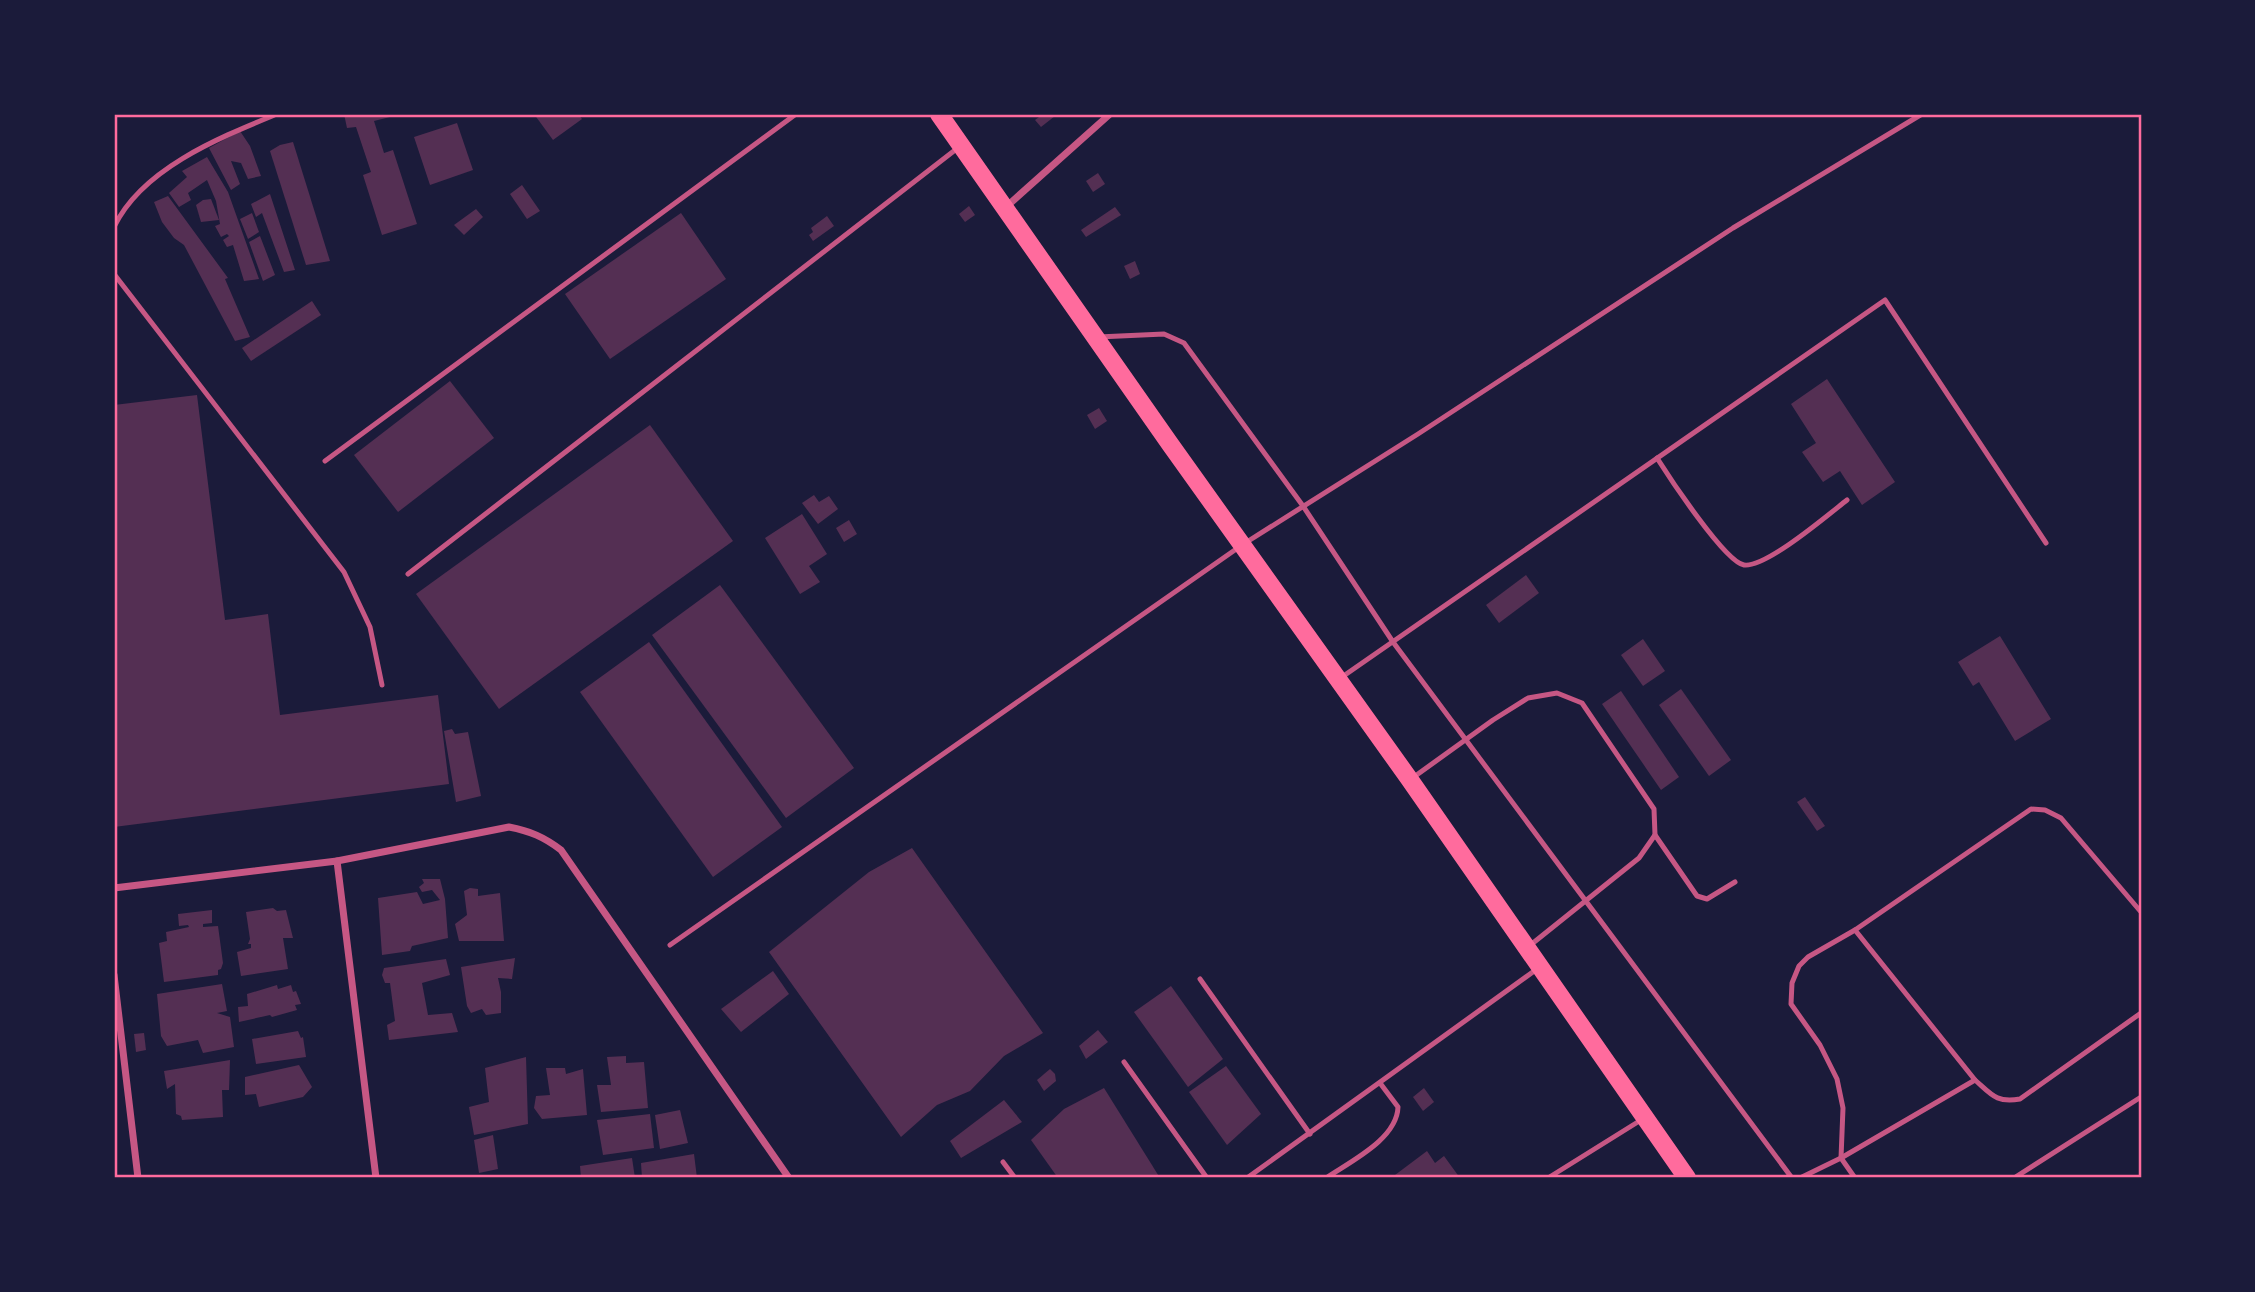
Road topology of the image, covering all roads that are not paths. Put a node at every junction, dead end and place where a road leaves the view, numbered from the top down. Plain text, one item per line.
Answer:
1 (277, 114) edge
2 (796, 114) edge
3 (939, 114) edge
4 (1110, 114) edge
5 (1922, 114) edge
6 (961, 145) junction
7 (1006, 207) junction
8 (114, 226) edge
9 (114, 274) edge
10 (1095, 337) junction
11 (1657, 458) junction
12 (325, 461) dead end
13 (1847, 500) dead end
14 (1303, 506) junction
15 (2046, 543) dead end
16 (1242, 545) junction
17 (408, 574) dead end
18 (1393, 642) junction
19 (1339, 679) junction
20 (382, 685) dead end
21 (1467, 740) junction
22 (1410, 780) junction
23 (1655, 835) junction
24 (337, 861) junction
25 (1735, 882) dead end
26 (114, 888) edge
27 (1586, 901) junction
28 (2141, 912) edge
29 (1855, 930) junction
30 (670, 946) dead end
31 (1526, 949) junction
32 (1539, 968) junction
33 (114, 975) edge
34 (1199, 979) dead end
35 (2141, 1013) edge
36 (1124, 1062) dead end
37 (1975, 1080) junction
38 (1380, 1083) junction
39 (2141, 1097) edge
40 (1643, 1118) junction
41 (1310, 1133) junction
42 (1841, 1158) junction
43 (1003, 1162) dead end
44 (138, 1178) edge
45 (376, 1178) edge
46 (789, 1178) edge
47 (1015, 1178) edge
48 (1207, 1178) edge
49 (1247, 1178) edge
50 (1326, 1178) edge
51 (1548, 1178) edge
52 (1687, 1178) edge
53 (1792, 1178) edge
54 (1800, 1178) edge
55 (1855, 1178) edge
56 (2014, 1178) edge

1 - 8 lane
2 - 12 lane
3 - 6 highway
4 - 7 street
5 - 14 lane
6 - 7 highway
6 - 17 lane
7 - 10 highway
9 - 20 lane
10 - 14 lane
10 - 16 highway
11 - 13 lane
11 - 15 lane
11 - 18 lane
14 - 16 lane
14 - 18 lane
16 - 19 highway
16 - 30 lane
18 - 19 lane
18 - 21 lane
19 - 22 highway
21 - 22 lane
21 - 23 lane
21 - 27 lane
22 - 31 highway
23 - 25 lane
23 - 27 lane
24 - 26 street
24 - 45 street
24 - 46 street
27 - 31 lane
27 - 53 lane
28 - 29 lane
29 - 37 lane
29 - 42 lane
31 - 32 highway
32 - 38 lane
32 - 40 highway
33 - 44 street
34 - 41 lane
35 - 37 lane
36 - 48 lane
37 - 42 lane
38 - 41 lane
38 - 50 lane
39 - 56 lane
40 - 51 lane
40 - 52 highway
41 - 49 lane
42 - 54 lane
42 - 55 lane
43 - 47 lane

